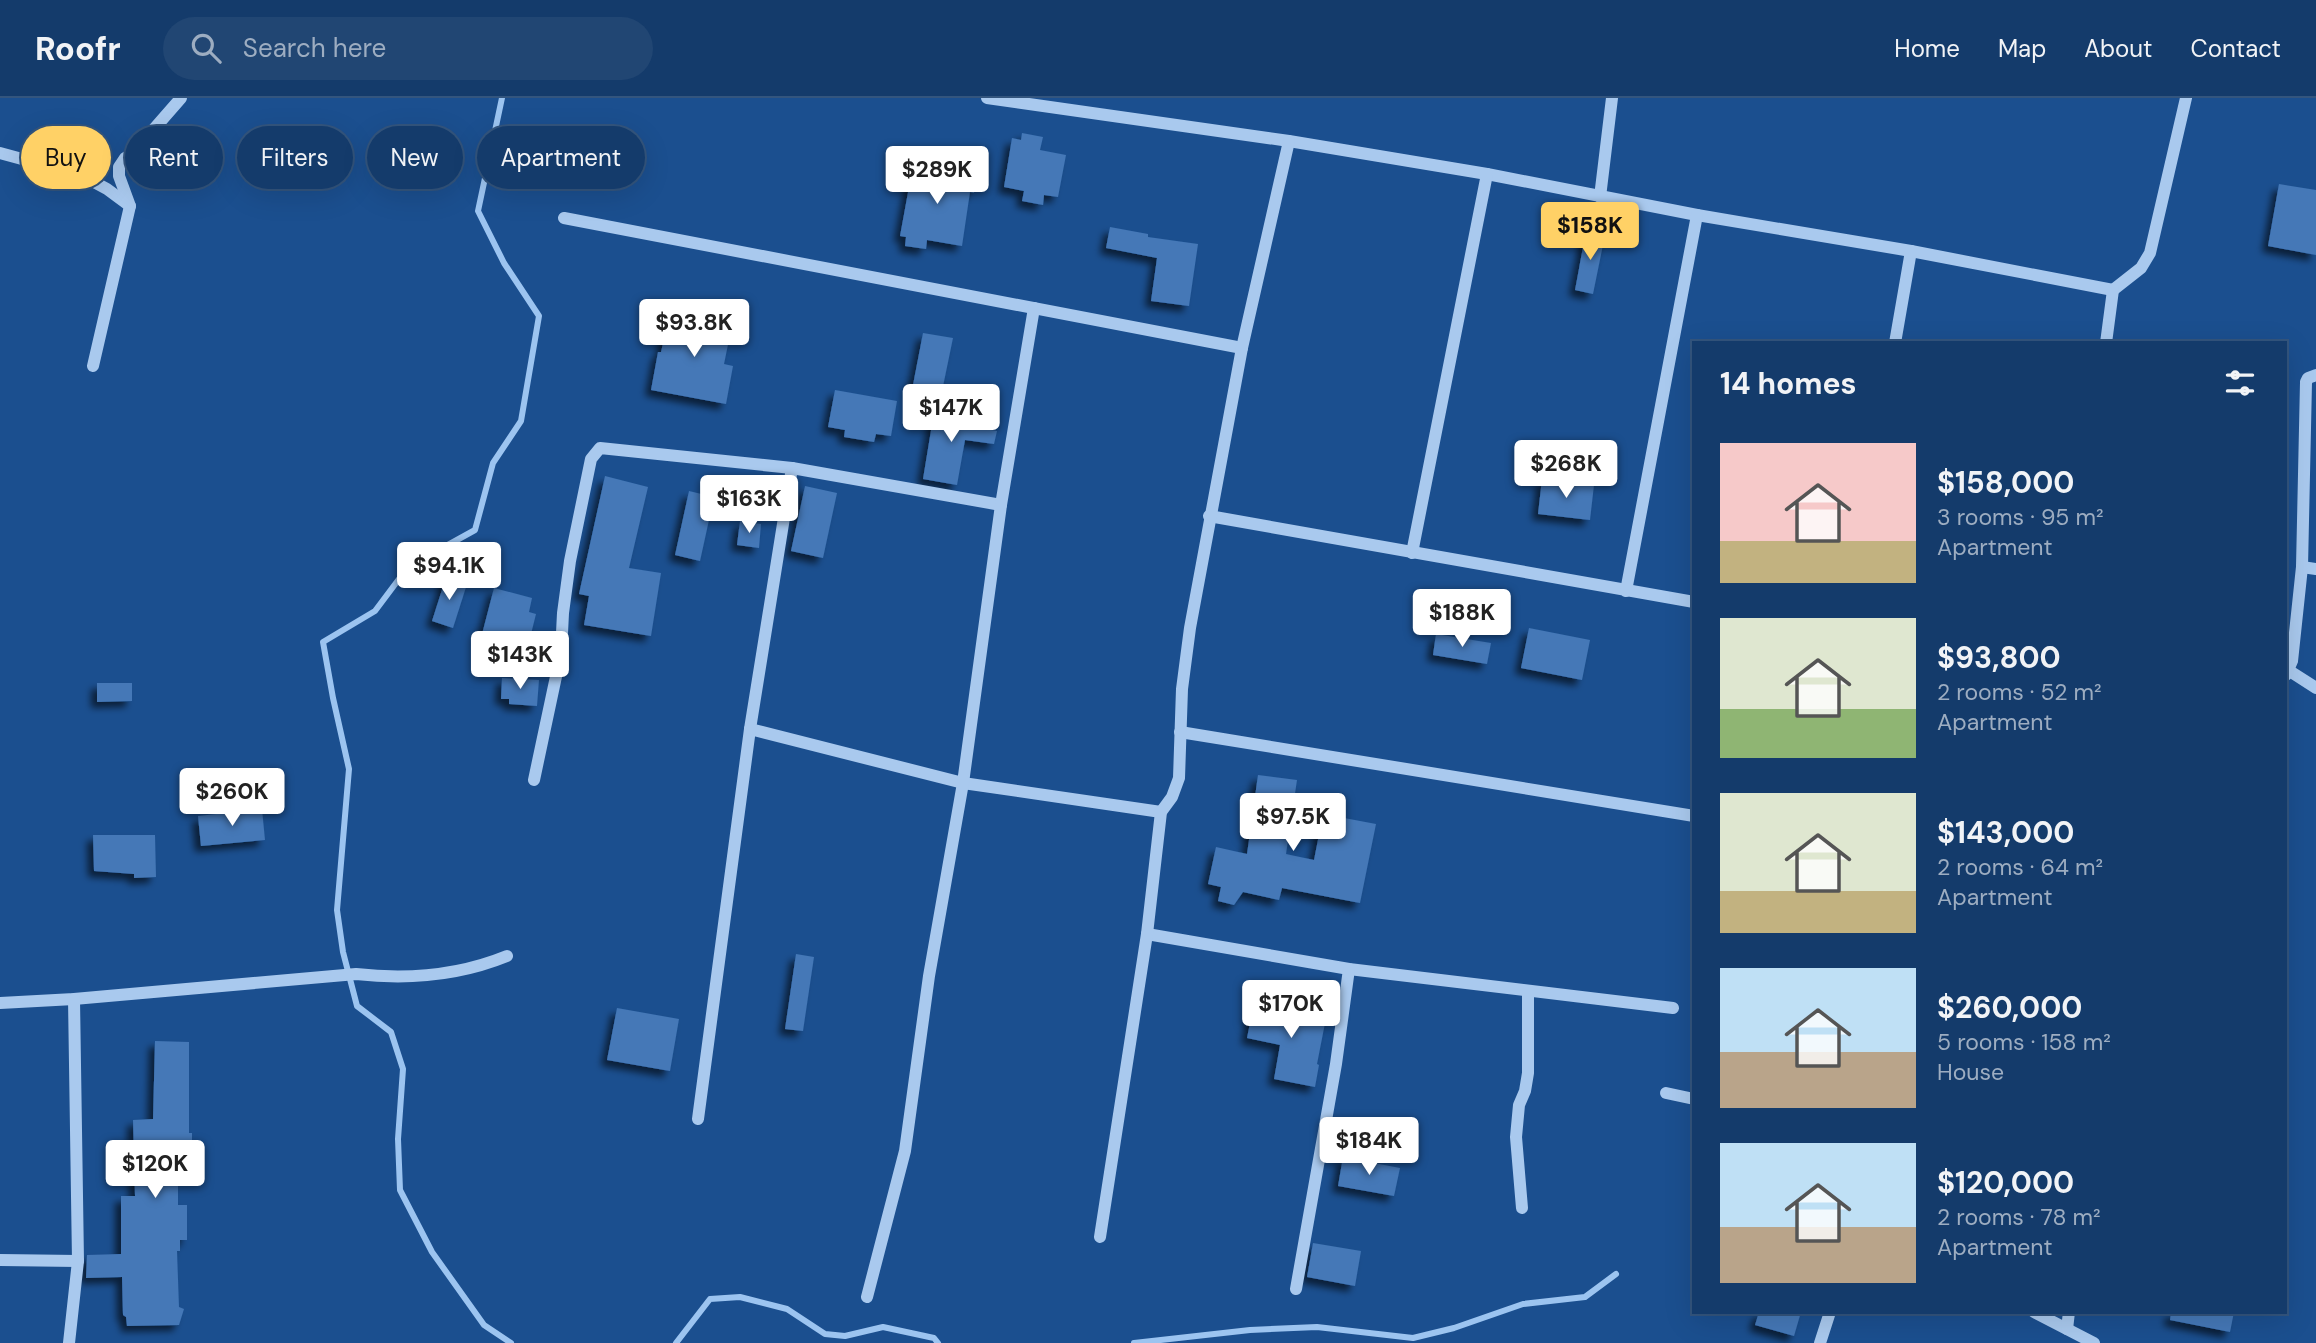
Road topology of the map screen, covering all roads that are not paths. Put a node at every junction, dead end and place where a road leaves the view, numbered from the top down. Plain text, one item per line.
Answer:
1 (181, 98) edge
2 (986, 98) edge
3 (1612, 98) edge
4 (2186, 98) edge
5 (1052, 102) edge
6 (1289, 141) junction
7 (0, 153) edge
8 (1487, 174) junction
9 (1600, 197) junction
10 (130, 206) junction
11 (1697, 215) junction
12 (564, 218) dead end
13 (1911, 251) junction
14 (2113, 290) junction
15 (1034, 309) junction
16 (1895, 341) edge
17 (2106, 341) edge
18 (1242, 348) junction
19 (93, 366) dead end
20 (2316, 375) edge
21 (792, 468) junction
22 (1001, 505) junction
23 (1209, 516) junction
24 (1412, 552) junction
25 (2302, 567) junction
26 (2316, 569) edge
27 (1626, 591) junction
28 (1692, 603) edge
29 (2287, 673) edge
30 (2316, 688) edge
31 (750, 729) junction
32 (1180, 732) junction
33 (534, 780) dead end
34 (963, 783) junction
35 (1161, 812) junction
36 (1692, 816) edge
37 (1147, 934) junction
38 (507, 956) dead end
39 (1349, 969) junction
40 (1528, 991) junction
41 (74, 999) junction
42 (0, 1003) edge
43 (1673, 1008) dead end
44 (1666, 1093) dead end
45 (1692, 1099) edge
46 (698, 1119) dead end
47 (1522, 1208) dead end
48 (1100, 1237) dead end
49 (0, 1261) edge
50 (78, 1261) junction
51 (1296, 1289) dead end
52 (867, 1297) dead end
53 (1828, 1314) edge
54 (2038, 1314) edge
55 (2068, 1314) edge
56 (2067, 1329) junction
57 (69, 1343) edge
58 (1820, 1343) edge
59 (2094, 1343) edge

1 - 10 street
2 - 5 street
3 - 9 street
4 - 14 street
5 - 6 street
6 - 8 street
6 - 18 street
7 - 10 street
8 - 9 street
8 - 24 street
9 - 11 street
10 - 19 street
11 - 13 street
11 - 27 street
12 - 15 street
13 - 14 street
13 - 16 street
14 - 17 street
15 - 18 street
15 - 22 street
18 - 23 street
20 - 25 street
21 - 22 street
21 - 31 street
21 - 33 street
22 - 34 street
23 - 24 street
23 - 32 street
24 - 27 street
25 - 26 street
25 - 29 street
27 - 28 street
29 - 30 street
31 - 34 street
31 - 46 street
32 - 35 street
32 - 36 street
34 - 35 street
34 - 52 street
35 - 37 street
37 - 39 street
37 - 48 street
38 - 41 street
39 - 40 street
39 - 51 street
40 - 43 street
40 - 47 street
41 - 42 street
41 - 50 street
44 - 45 street
49 - 50 street
50 - 57 street
53 - 58 street
54 - 56 street
55 - 56 street
56 - 59 street

